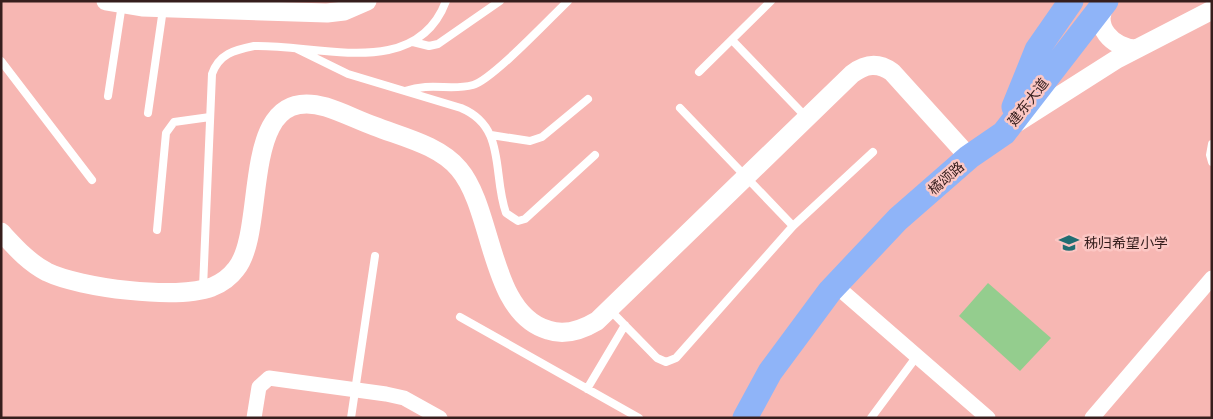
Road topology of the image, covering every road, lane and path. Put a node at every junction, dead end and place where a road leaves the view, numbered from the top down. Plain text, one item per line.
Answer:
1 (366, 1) edge
2 (446, 1) edge
3 (500, 1) edge
4 (568, 1) edge
5 (771, 1) edge
6 (1071, 1) edge
7 (1106, 1) edge
8 (114, 3) edge
9 (163, 7) junction
10 (1212, 10) edge
11 (732, 40) junction
12 (413, 42) junction
13 (292, 47) junction
14 (1136, 49) junction
15 (1, 61) edge
16 (699, 72) dead end
17 (405, 91) junction
18 (108, 96) dead end
19 (588, 99) dead end
20 (680, 108) dead end
21 (148, 113) dead end
22 (210, 117) junction
23 (806, 117) junction
24 (1004, 133) junction
25 (491, 135) junction
26 (1212, 144) edge
27 (873, 152) dead end
28 (595, 155) dead end
29 (969, 157) junction
30 (1212, 162) edge
31 (746, 176) junction
32 (92, 180) dead end
33 (793, 226) junction
34 (157, 230) dead end
35 (1, 232) edge
36 (375, 256) dead end
37 (1212, 278) edge
38 (835, 285) junction
39 (202, 290) junction
40 (609, 309) junction
41 (460, 317) dead end
42 (625, 325) junction
43 (917, 356) junction
44 (587, 389) junction
45 (355, 390) junction
46 (254, 418) edge
47 (351, 418) edge
48 (440, 418) edge
49 (639, 418) edge
50 (745, 418) edge
51 (871, 418) edge
52 (988, 418) edge
53 (1092, 418) edge

1 - 9 street
2 - 12 lane
3 - 12 lane
4 - 17 lane
5 - 11 lane
6 - 24 highway, 建东大道
7 - 14 street
7 - 24 highway, 建东大道
8 - 9 street
8 - 18 lane
9 - 21 lane
10 - 14 street, 橘颂路
11 - 16 lane
11 - 23 lane
12 - 13 lane
13 - 17 lane
13 - 22 lane
14 - 24 street, 橘颂路
15 - 32 lane
17 - 25 lane
19 - 25 lane
20 - 31 lane
22 - 34 lane
22 - 39 lane
23 - 29 street
23 - 31 street
24 - 29 highway, 橘颂路
25 - 28 lane
26 - 30 lane
27 - 33 lane
29 - 38 highway, 橘颂路
31 - 33 lane
31 - 40 street
33 - 42 lane
35 - 39 street
36 - 45 lane
37 - 53 street
38 - 43 street
38 - 50 highway, 橘颂路
39 - 40 street
40 - 42 lane
41 - 44 lane
42 - 44 lane
43 - 51 lane
43 - 52 street
44 - 49 lane
45 - 46 street
45 - 47 lane
45 - 48 street

